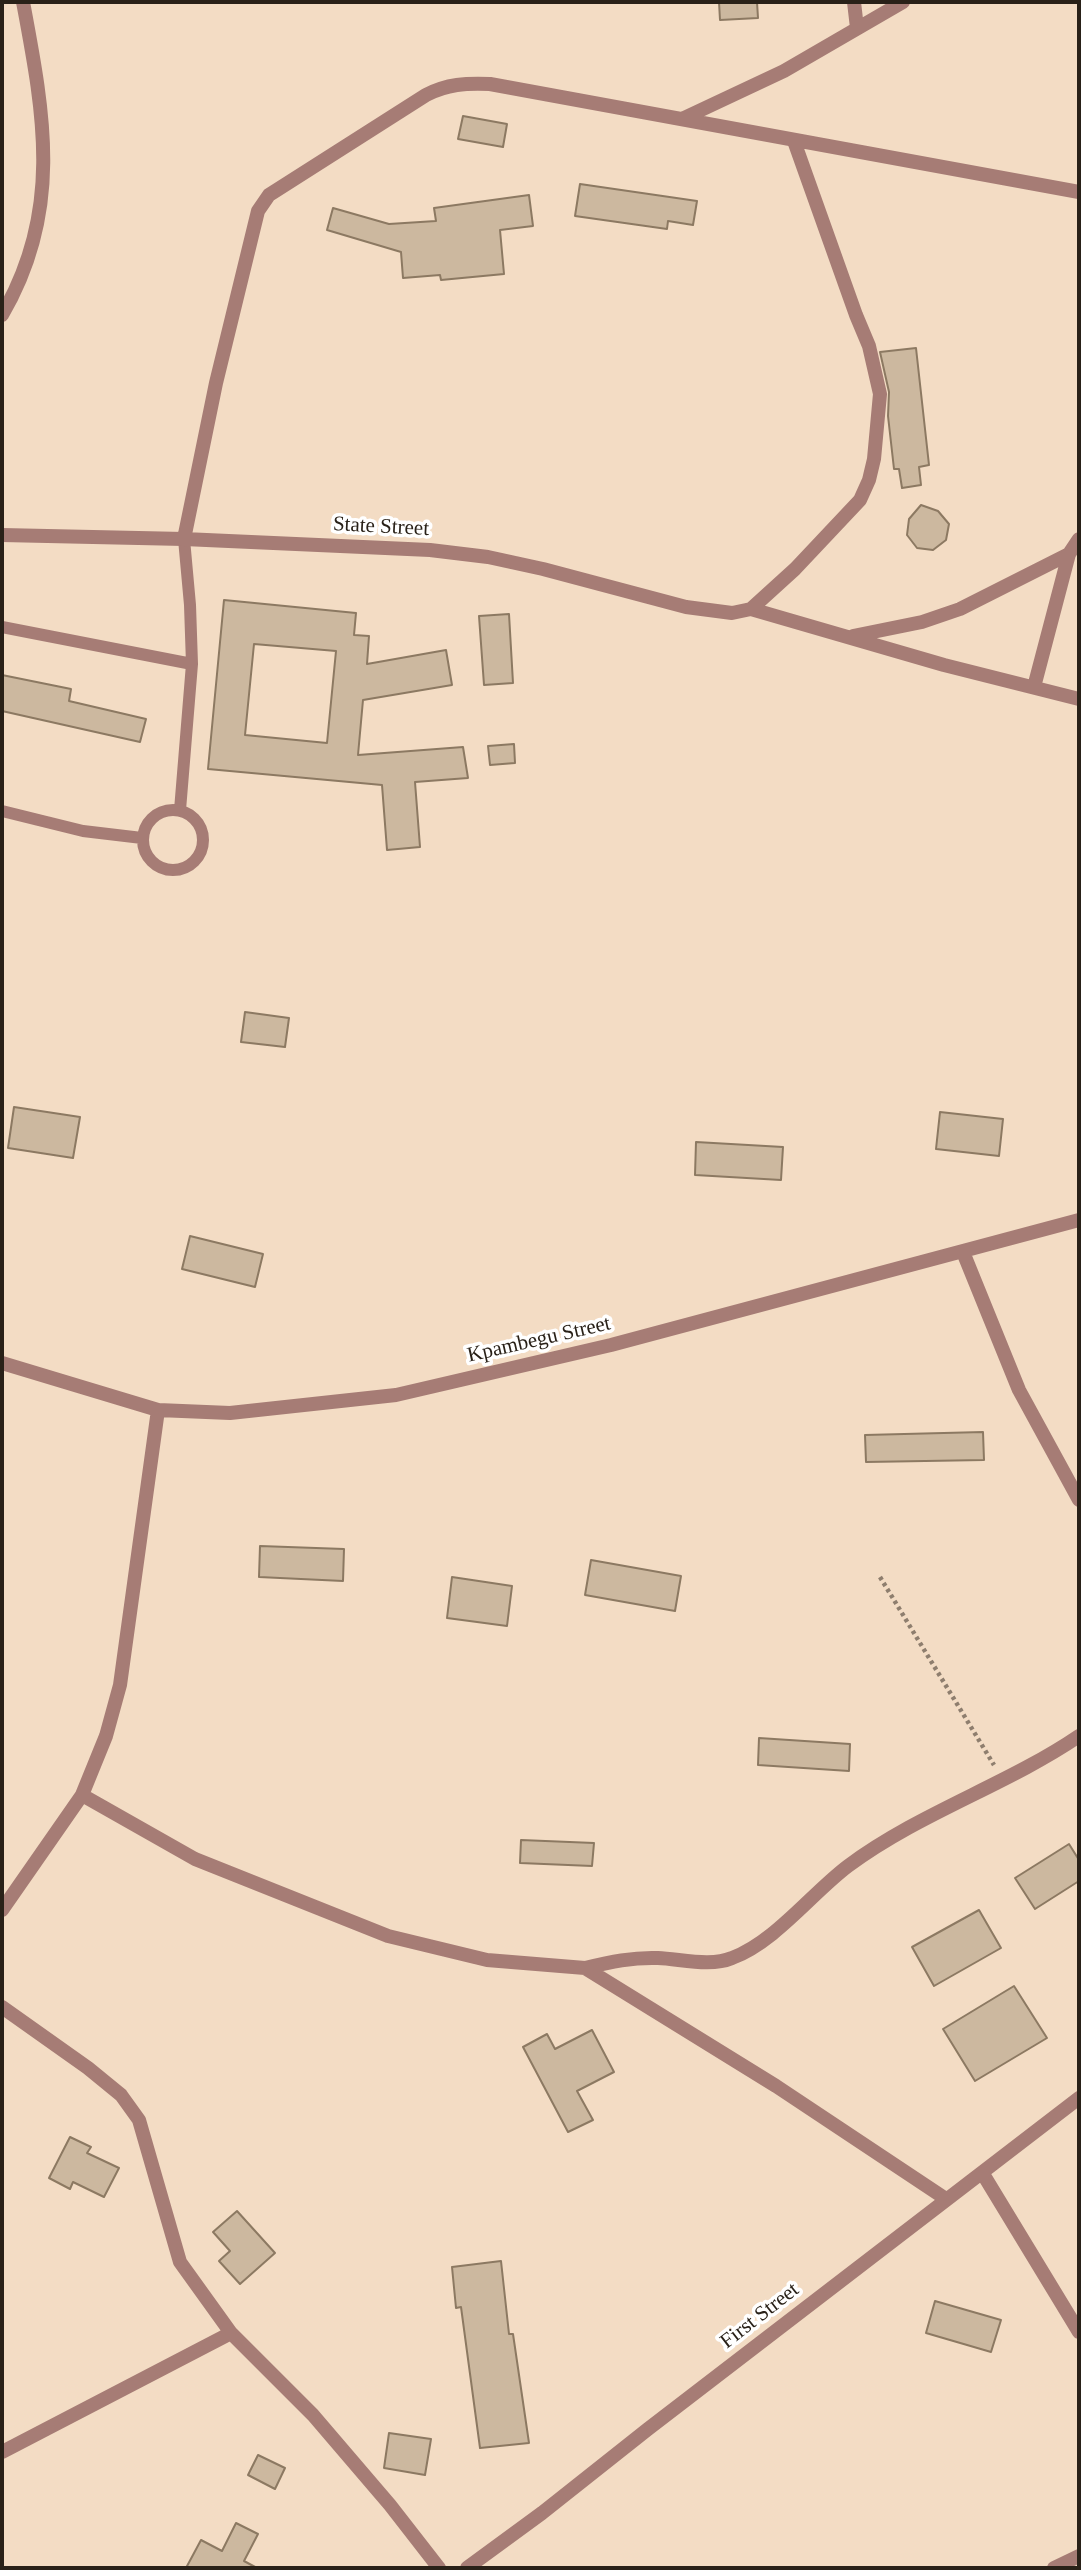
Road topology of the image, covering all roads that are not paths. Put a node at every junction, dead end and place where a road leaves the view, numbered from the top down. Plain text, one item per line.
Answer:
1 (23, 2) edge
2 (854, 2) edge
3 (903, 2) edge
4 (857, 28) junction
5 (684, 118) junction
6 (794, 141) junction
7 (1079, 192) edge
8 (2, 316) edge
9 (2, 535) edge
10 (184, 539) junction
11 (1079, 539) edge
12 (1069, 554) junction
13 (751, 609) junction
14 (2, 627) edge
15 (848, 637) junction
16 (192, 664) junction
17 (1034, 687) junction
18 (1079, 699) edge
19 (180, 810) junction
20 (2, 811) edge
21 (142, 838) junction
22 (1079, 1220) edge
23 (963, 1252) junction
24 (2, 1363) edge
25 (158, 1410) junction
26 (1079, 1500) edge
27 (1079, 1735) edge
28 (82, 1795) junction
29 (2, 1910) edge
30 (585, 1968) junction
31 (2, 2007) edge
32 (1079, 2098) edge
33 (983, 2174) junction
34 (946, 2199) junction
35 (1079, 2332) edge
36 (231, 2333) junction
37 (2, 2452) edge
38 (1079, 2556) edge
39 (439, 2568) edge
40 (467, 2568) edge
41 (1054, 2568) edge

1 - 8 street
2 - 4 street
3 - 4 street
4 - 5 street
5 - 6 street
5 - 10 street
6 - 7 street
6 - 13 street
9 - 10 street, State Street
10 - 13 street, State Street
10 - 16 lane
11 - 12 street
12 - 15 street
12 - 17 street
13 - 15 street, State Street
14 - 16 lane
15 - 17 street, State Street
16 - 19 lane
17 - 18 street, State Street
19 - 21 lane
19 - 21 lane
20 - 21 lane
22 - 23 street, Kpambegu Street
23 - 25 street, Kpambegu Street
23 - 26 street
24 - 25 street, Kpambegu Street
25 - 28 street
27 - 30 street
28 - 29 street
28 - 30 street
30 - 34 street
31 - 36 street
32 - 33 street, First Street
33 - 34 street, First Street
33 - 35 street
34 - 40 street, First Street
36 - 37 street
36 - 39 street
38 - 41 street

